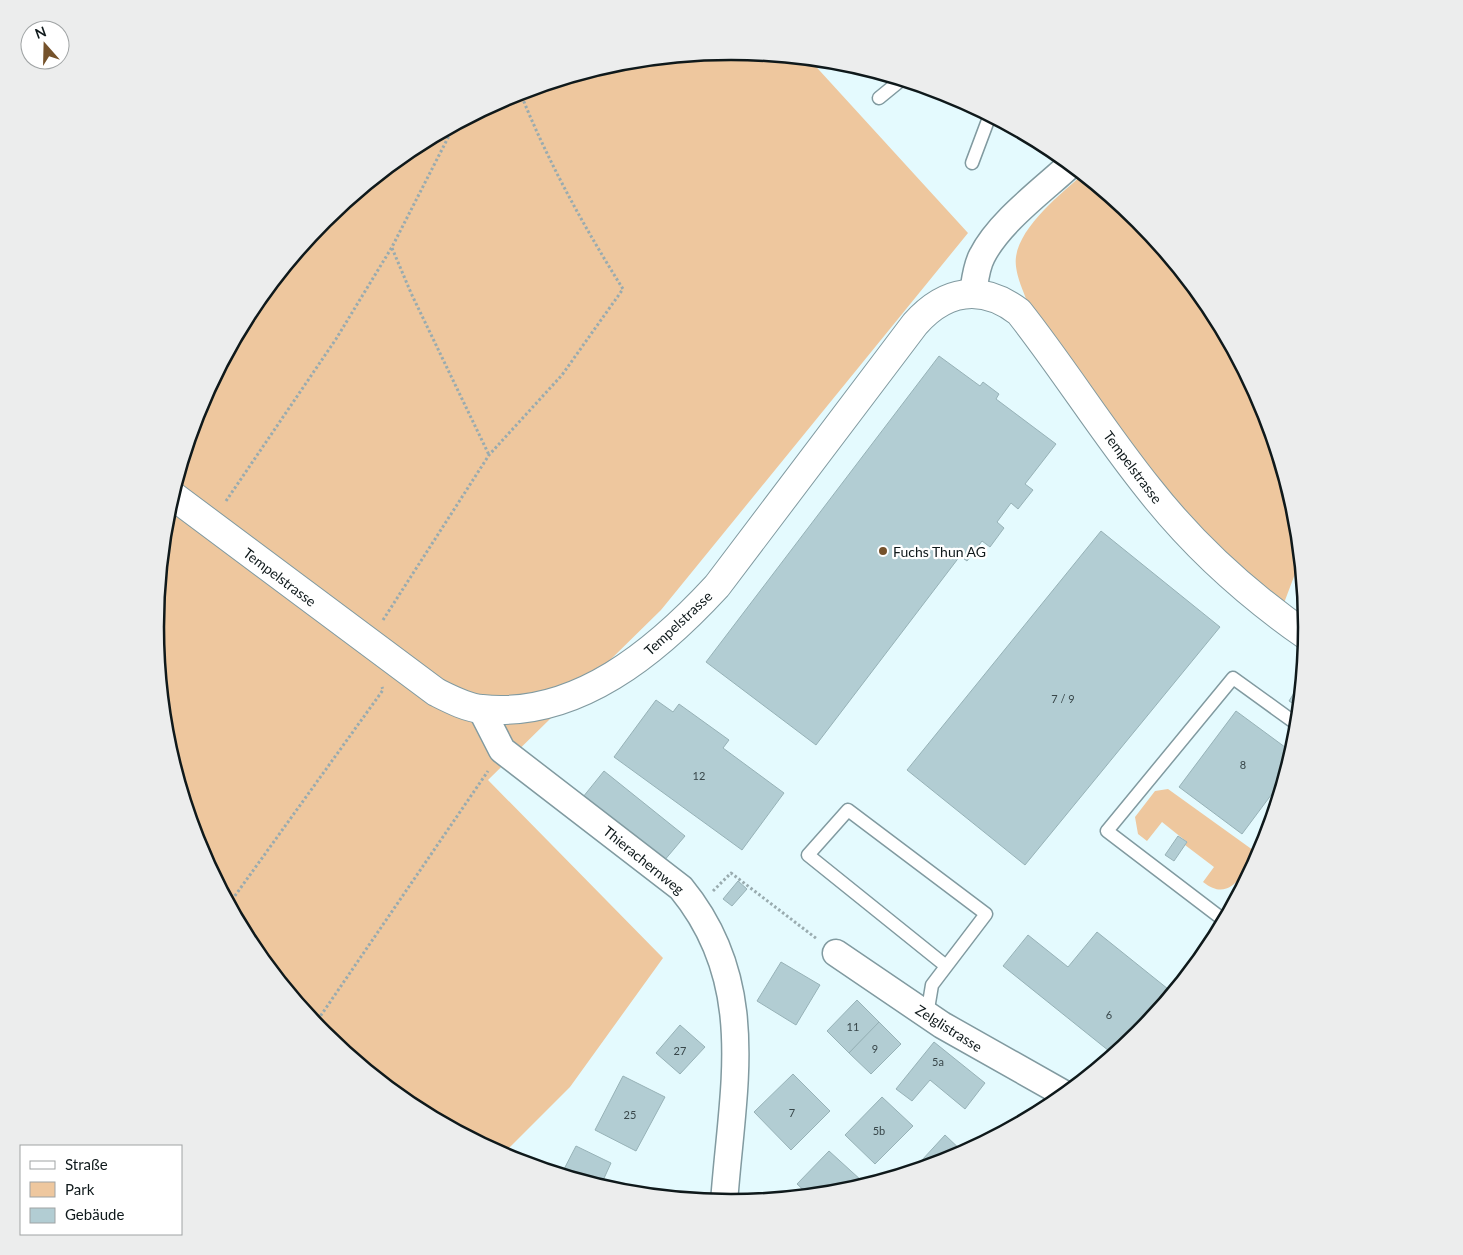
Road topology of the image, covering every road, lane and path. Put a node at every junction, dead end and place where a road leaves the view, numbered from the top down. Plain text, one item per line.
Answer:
1 (896, 84) edge
2 (880, 98) dead end
3 (523, 100) edge
4 (987, 122) edge
5 (449, 135) edge
6 (972, 163) dead end
7 (1066, 169) edge
8 (392, 247) junction
9 (973, 293) junction
10 (489, 455) junction
11 (179, 501) edge
12 (210, 524) junction
13 (1299, 630) edge
14 (368, 643) junction
15 (481, 709) junction
16 (1291, 719) edge
17 (502, 750) junction
18 (233, 898) edge
19 (696, 906) junction
20 (1220, 915) edge
21 (836, 953) joint
22 (946, 966) junction
23 (927, 1015) junction
24 (319, 1018) edge
25 (1059, 1091) edge
26 (725, 1195) edge

1 - 2 lane
3 - 10 path
4 - 6 lane
5 - 8 path
7 - 9 street
8 - 10 path
8 - 12 path
9 - 13 street, Tempelstrasse
9 - 15 street, Tempelstrasse
10 - 14 path
11 - 12 street, Tempelstrasse
12 - 14 street, Tempelstrasse
14 - 15 street, Tempelstrasse
14 - 18 path
15 - 17 street, Thierachernweg
16 - 20 lane
17 - 19 street, Thierachernweg
17 - 24 path
19 - 21 path
19 - 26 street, Thierachernweg
21 - 23 street, Zelglistrasse
22 - 22 lane
22 - 23 lane
23 - 25 street, Zelglistrasse

